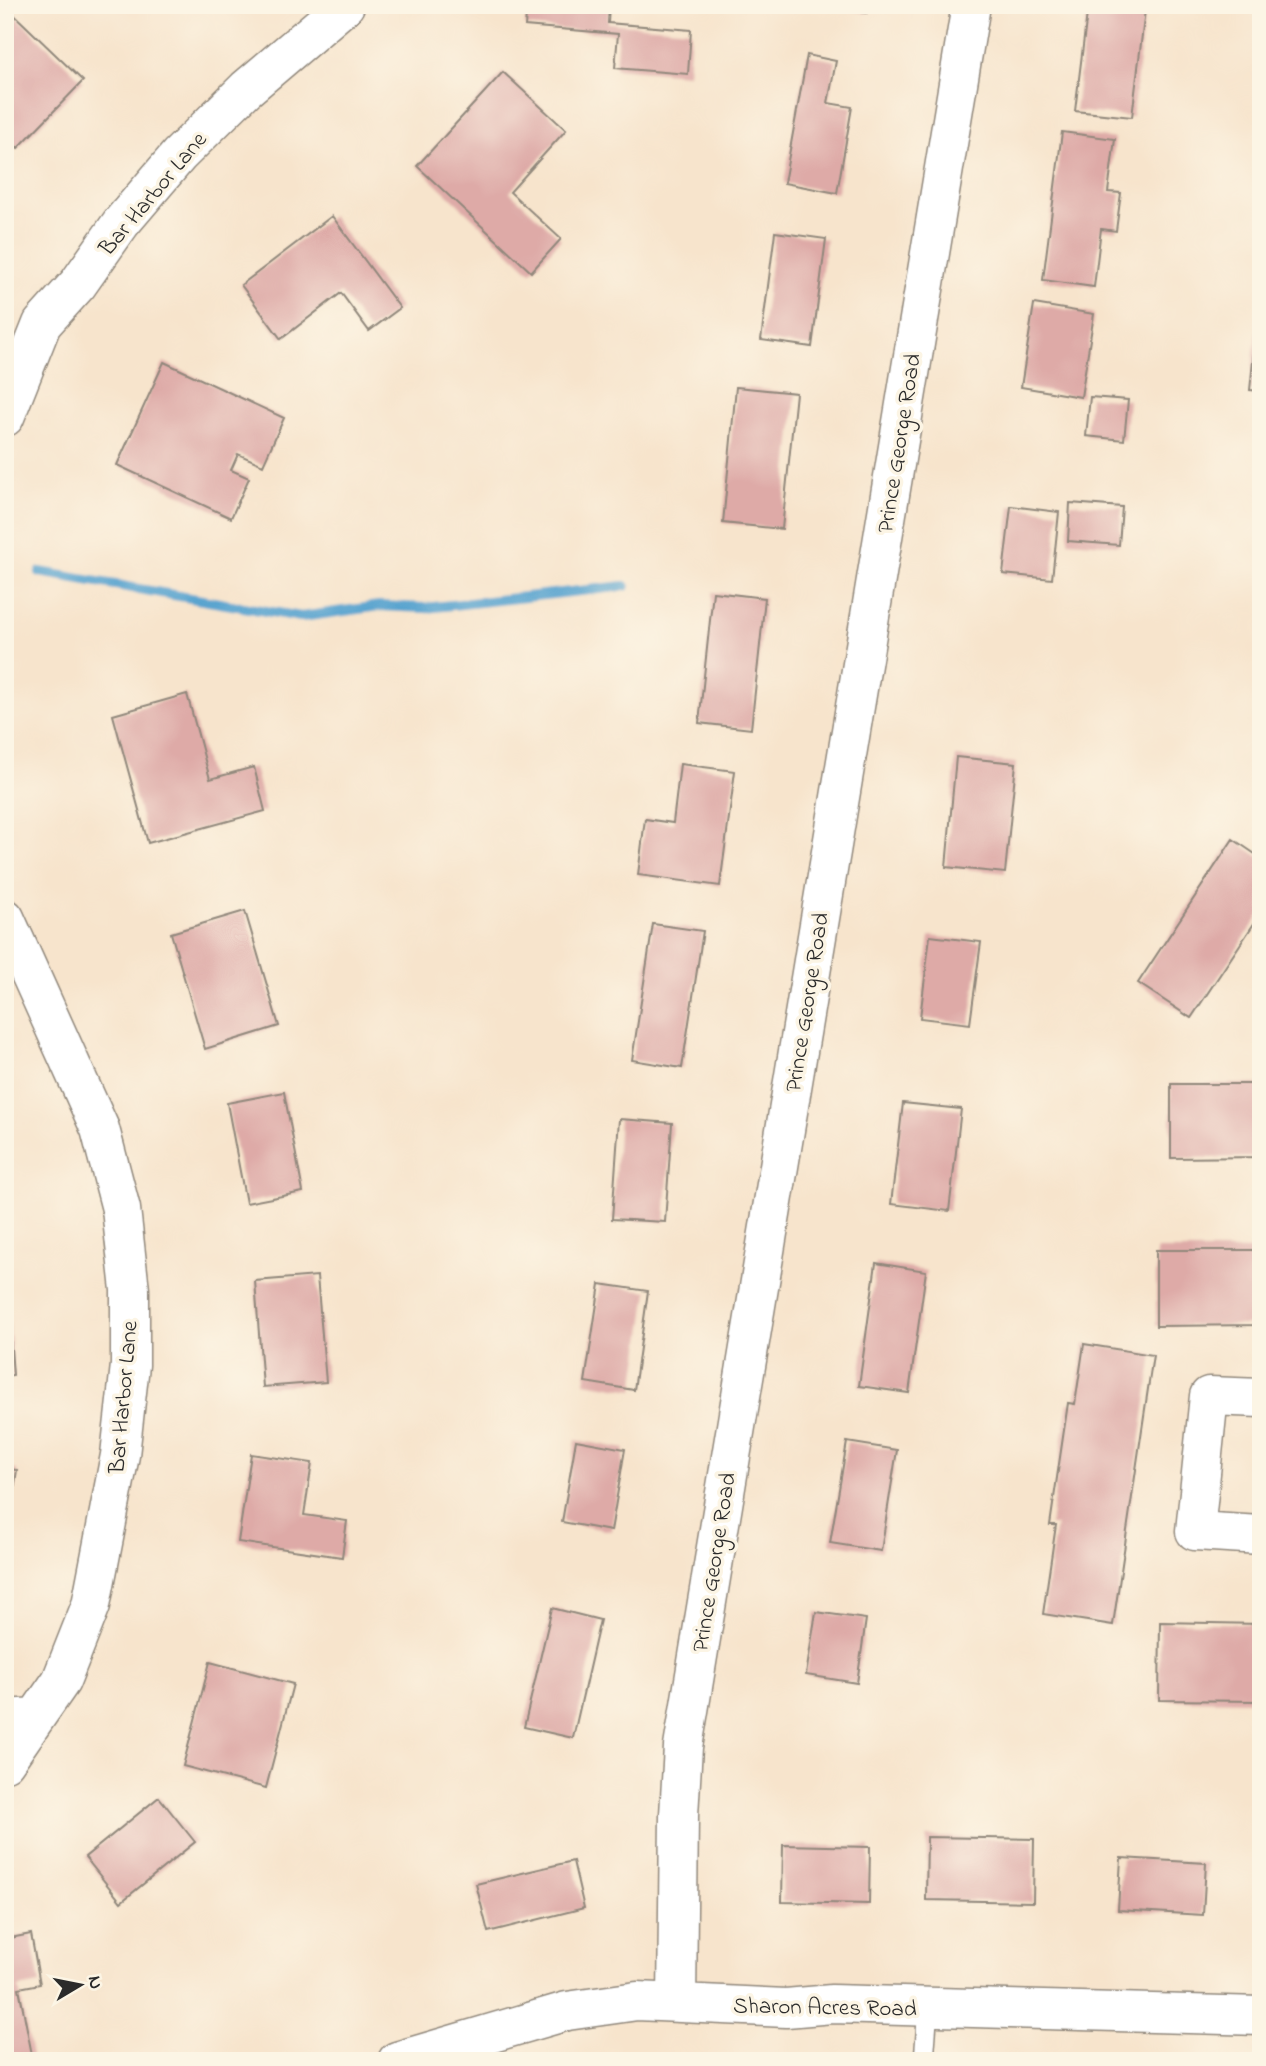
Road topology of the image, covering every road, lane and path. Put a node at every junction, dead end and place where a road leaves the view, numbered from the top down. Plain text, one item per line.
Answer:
1 (345, 5) edge
2 (971, 5) edge
3 (5, 416) edge
4 (5, 918) edge
5 (1261, 1398) edge
6 (1261, 1535) edge
7 (21, 1718) edge
8 (5, 1762) edge
9 (677, 2002) junction
10 (928, 2007) junction
11 (1261, 2016) edge
12 (451, 2053) edge
13 (397, 2061) edge
14 (924, 2061) edge

1 - 3 street, Bar Harbor Lane
2 - 9 street, Prince George Road
4 - 7 street, Bar Harbor Lane
5 - 6 street
7 - 8 street, Bar Harbor Lane
9 - 10 street, Sharon Acres Road
9 - 12 street, Sharon Acres Road
10 - 11 street, Sharon Acres Road
10 - 14 lane
12 - 13 street, Sharon Acres Road

